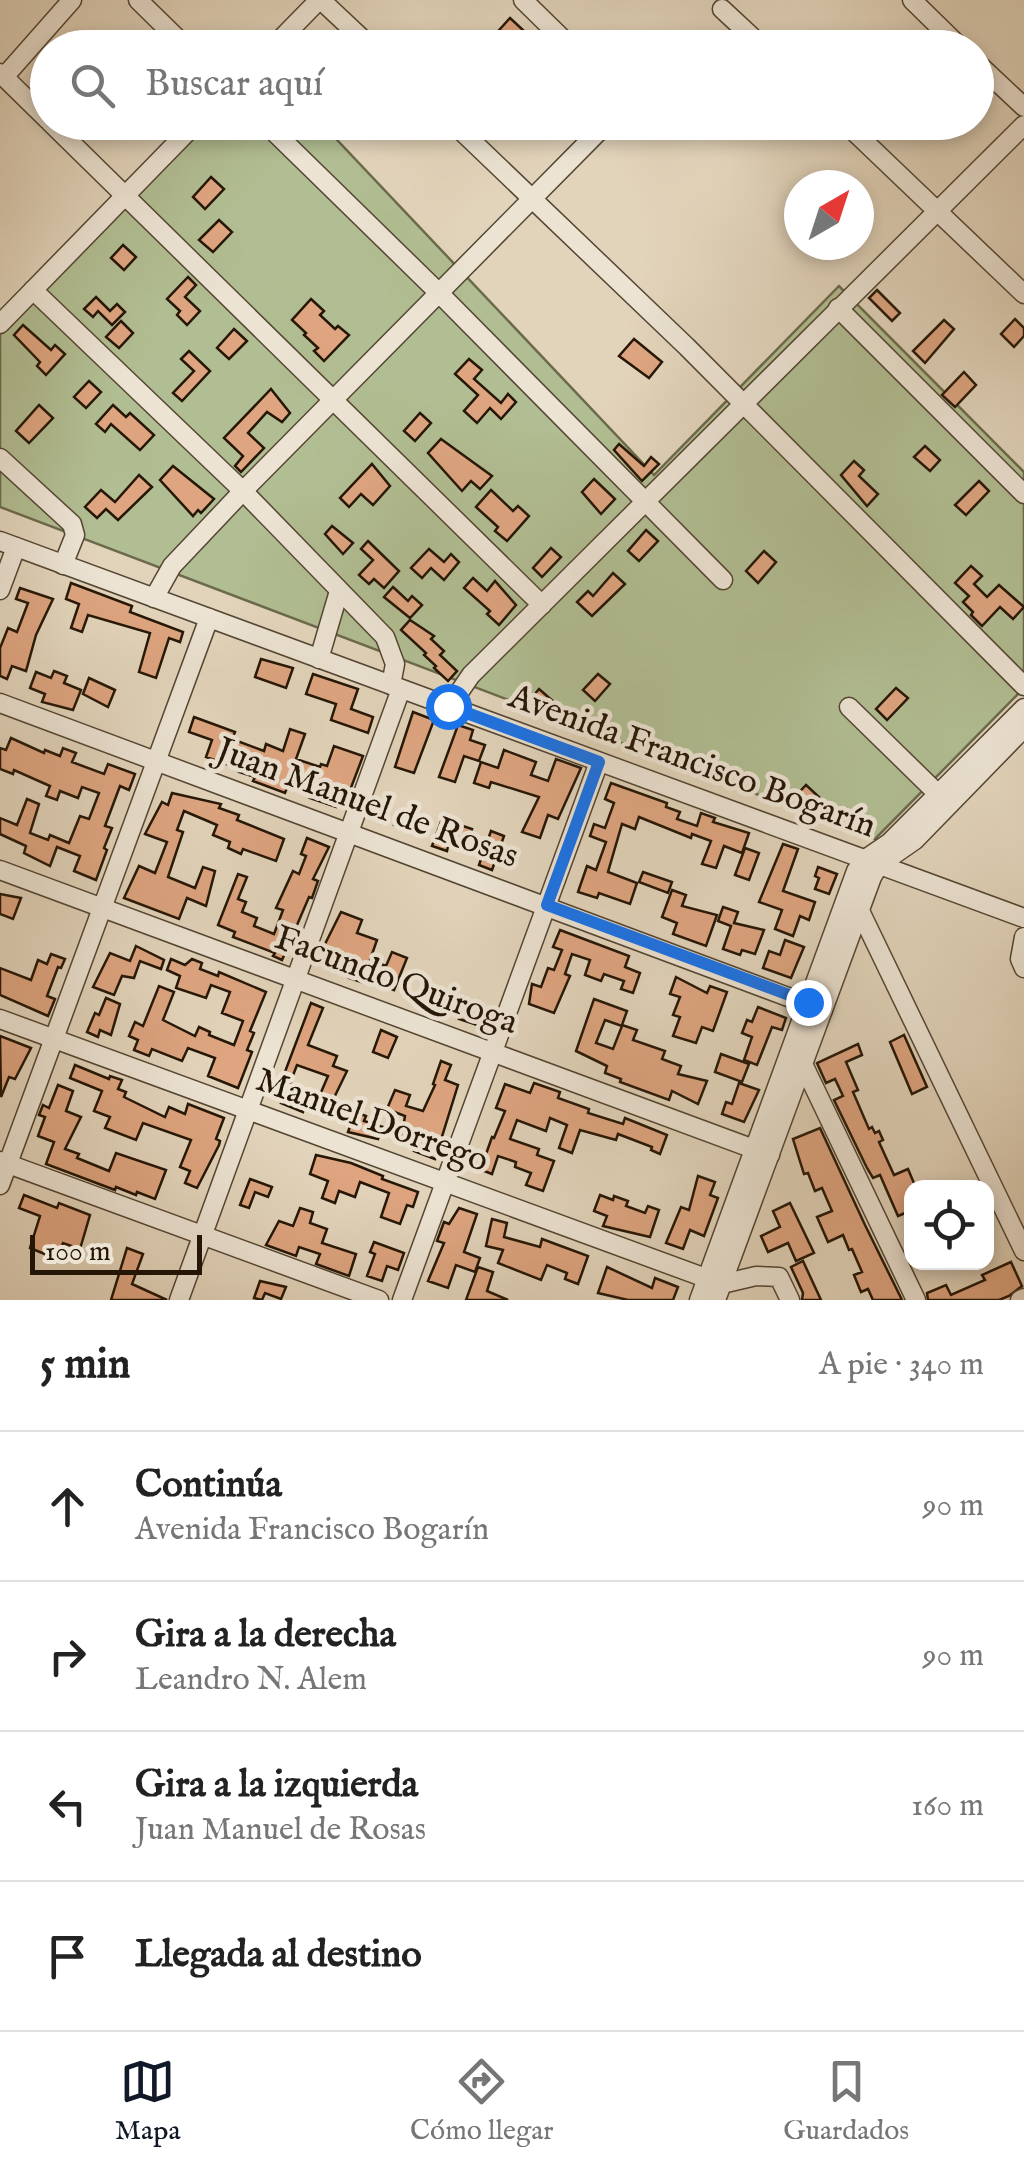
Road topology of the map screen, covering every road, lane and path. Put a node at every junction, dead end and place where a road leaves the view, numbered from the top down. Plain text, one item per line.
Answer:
1 (72, 0) edge
2 (138, 0) edge
3 (320, 0) edge
4 (522, 0) edge
5 (912, 0) edge
6 (722, 9) dead end
7 (44, 30) edge
8 (169, 30) edge
9 (290, 30) edge
10 (352, 30) edge
11 (553, 30) edge
12 (745, 30) edge
13 (943, 30) edge
14 (30, 45) edge
15 (2, 75) edge
16 (994, 79) edge
17 (30, 102) edge
18 (1024, 107) edge
19 (1024, 125) edge
20 (68, 140) edge
21 (180, 140) edge
22 (282, 140) edge
23 (471, 140) edge
24 (590, 140) edge
25 (863, 140) edge
26 (125, 196) junction
27 (533, 198) junction
28 (938, 210) junction
29 (34, 290) junction
30 (440, 294) junction
31 (1024, 294) edge
32 (838, 308) junction
33 (0, 324) edge
34 (334, 401) junction
35 (742, 402) junction
36 (0, 458) edge
37 (242, 491) junction
38 (1024, 494) edge
39 (645, 501) junction
40 (8, 544) edge
41 (64, 565) junction
42 (723, 580) dead end
43 (0, 590) edge
44 (339, 591) junction
45 (154, 598) junction
46 (542, 605) junction
47 (209, 618) junction
48 (319, 659) junction
49 (1024, 686) edge
50 (396, 687) junction
51 (0, 703) edge
52 (448, 706) junction
53 (849, 707) dead end
54 (1024, 708) edge
55 (1024, 728) edge
56 (156, 761) junction
57 (599, 762) junction
58 (938, 794) junction
59 (349, 832) junction
60 (872, 862) junction
61 (0, 870) edge
62 (547, 905) junction
63 (853, 905) junction
64 (102, 907) junction
65 (1024, 918) edge
66 (1024, 937) edge
67 (1024, 968) edge
68 (296, 978) junction
69 (816, 1006) junction
70 (0, 1019) edge
71 (54, 1039) junction
72 (493, 1052) junction
73 (803, 1064) junction
74 (248, 1110) junction
75 (762, 1152) junction
76 (4, 1162) edge
77 (445, 1182) junction
78 (0, 1185) edge
79 (202, 1236) junction
80 (1024, 1250) edge
81 (715, 1287) edge
82 (179, 1300) edge
83 (379, 1300) edge
84 (402, 1300) edge
85 (699, 1300) edge
86 (790, 1300) edge
87 (916, 1300) edge

1 - 7 street
2 - 8 street
3 - 9 street
3 - 10 street
4 - 11 street
5 - 13 street
6 - 12 street
14 - 15 street
15 - 17 street
16 - 18 street
19 - 28 street
20 - 26 street
21 - 26 street
22 - 30 street
23 - 27 street
24 - 27 street
25 - 28 street
26 - 29 street
26 - 34 street
27 - 30 street
27 - 35 street
28 - 31 street
28 - 32 street
29 - 33 street
29 - 37 street
30 - 34 street
30 - 39 street
32 - 35 street
32 - 38 street
34 - 37 street
34 - 46 street
35 - 39 street
35 - 49 street
36 - 41 street
37 - 44 street
37 - 45 street
39 - 42 street
39 - 46 street
40 - 41 street, Avenida Francisco Bogarín
40 - 43 street
41 - 45 street, Avenida Francisco Bogarín
44 - 48 street
44 - 50 street
45 - 47 street, Avenida Francisco Bogarín
46 - 52 street
47 - 48 street, Avenida Francisco Bogarín
47 - 56 street
48 - 50 street, Avenida Francisco Bogarín
50 - 52 street, Avenida Francisco Bogarín
50 - 59 street
51 - 56 street, Juan Manuel de Rosas
52 - 57 street, Avenida Francisco Bogarín
53 - 58 street
54 - 58 street
55 - 60 street
56 - 59 street, Juan Manuel de Rosas
56 - 64 street
57 - 60 street, Avenida Francisco Bogarín
57 - 62 street
58 - 60 street
59 - 62 street, Juan Manuel de Rosas
59 - 68 street
60 - 63 street
60 - 65 street, Avenida Francisco Bogarín
61 - 64 street, Facundo Quiroga
62 - 69 street, Juan Manuel de Rosas
62 - 72 street
63 - 69 street
63 - 80 street
64 - 68 street, Facundo Quiroga
64 - 71 street
66 - 67 street
68 - 72 street, Facundo Quiroga
68 - 74 street
69 - 73 street
69 - 75 street
70 - 71 street, Manuel Dorrego
71 - 74 street, Manuel Dorrego
71 - 76 street
72 - 75 street, Facundo Quiroga
72 - 77 street
73 - 75 street
73 - 87 street
74 - 77 street, Manuel Dorrego
74 - 79 street
75 - 81 street
76 - 78 street
76 - 79 street
77 - 81 street, Manuel Dorrego
77 - 84 street
79 - 82 street
79 - 83 street
81 - 85 street
81 - 86 street

